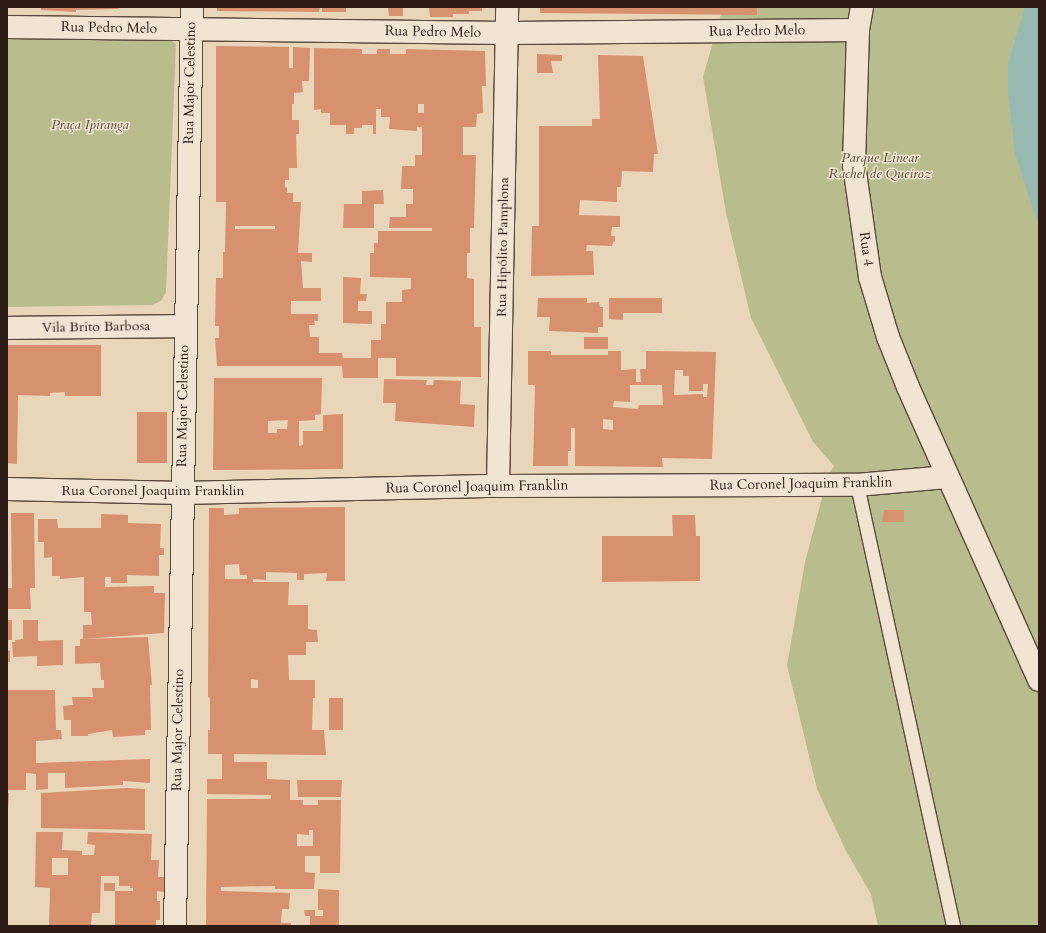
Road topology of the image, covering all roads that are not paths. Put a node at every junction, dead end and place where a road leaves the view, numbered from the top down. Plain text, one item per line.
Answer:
1 (192, 7) edge
2 (507, 7) edge
3 (862, 7) edge
4 (7, 27) edge
5 (191, 29) junction
6 (858, 30) junction
7 (506, 33) junction
8 (185, 326) junction
9 (7, 328) edge
10 (947, 477) junction
11 (856, 485) junction
12 (498, 486) junction
13 (7, 489) edge
14 (182, 493) junction
15 (1039, 680) edge
16 (175, 926) edge
17 (953, 926) edge

1 - 5 street, Rua Major Celestino
2 - 7 street, Rua Hipólito Pamplona
3 - 6 street, Rua 4
4 - 5 street, Rua Pedro Melo
5 - 7 street, Rua Pedro Melo
5 - 8 street, Rua Major Celestino
6 - 7 street, Rua Pedro Melo
6 - 10 street, Rua 4
7 - 12 street, Rua Hipólito Pamplona
8 - 9 street, Vila Brito Barbosa
8 - 14 street, Rua Major Celestino
10 - 11 street, Rua Coronel Joaquim Franklin
10 - 15 street, Rua 4
11 - 12 street, Rua Coronel Joaquim Franklin
11 - 17 lane
12 - 14 street, Rua Coronel Joaquim Franklin
13 - 14 street, Rua Coronel Joaquim Franklin
14 - 16 street, Rua Major Celestino

